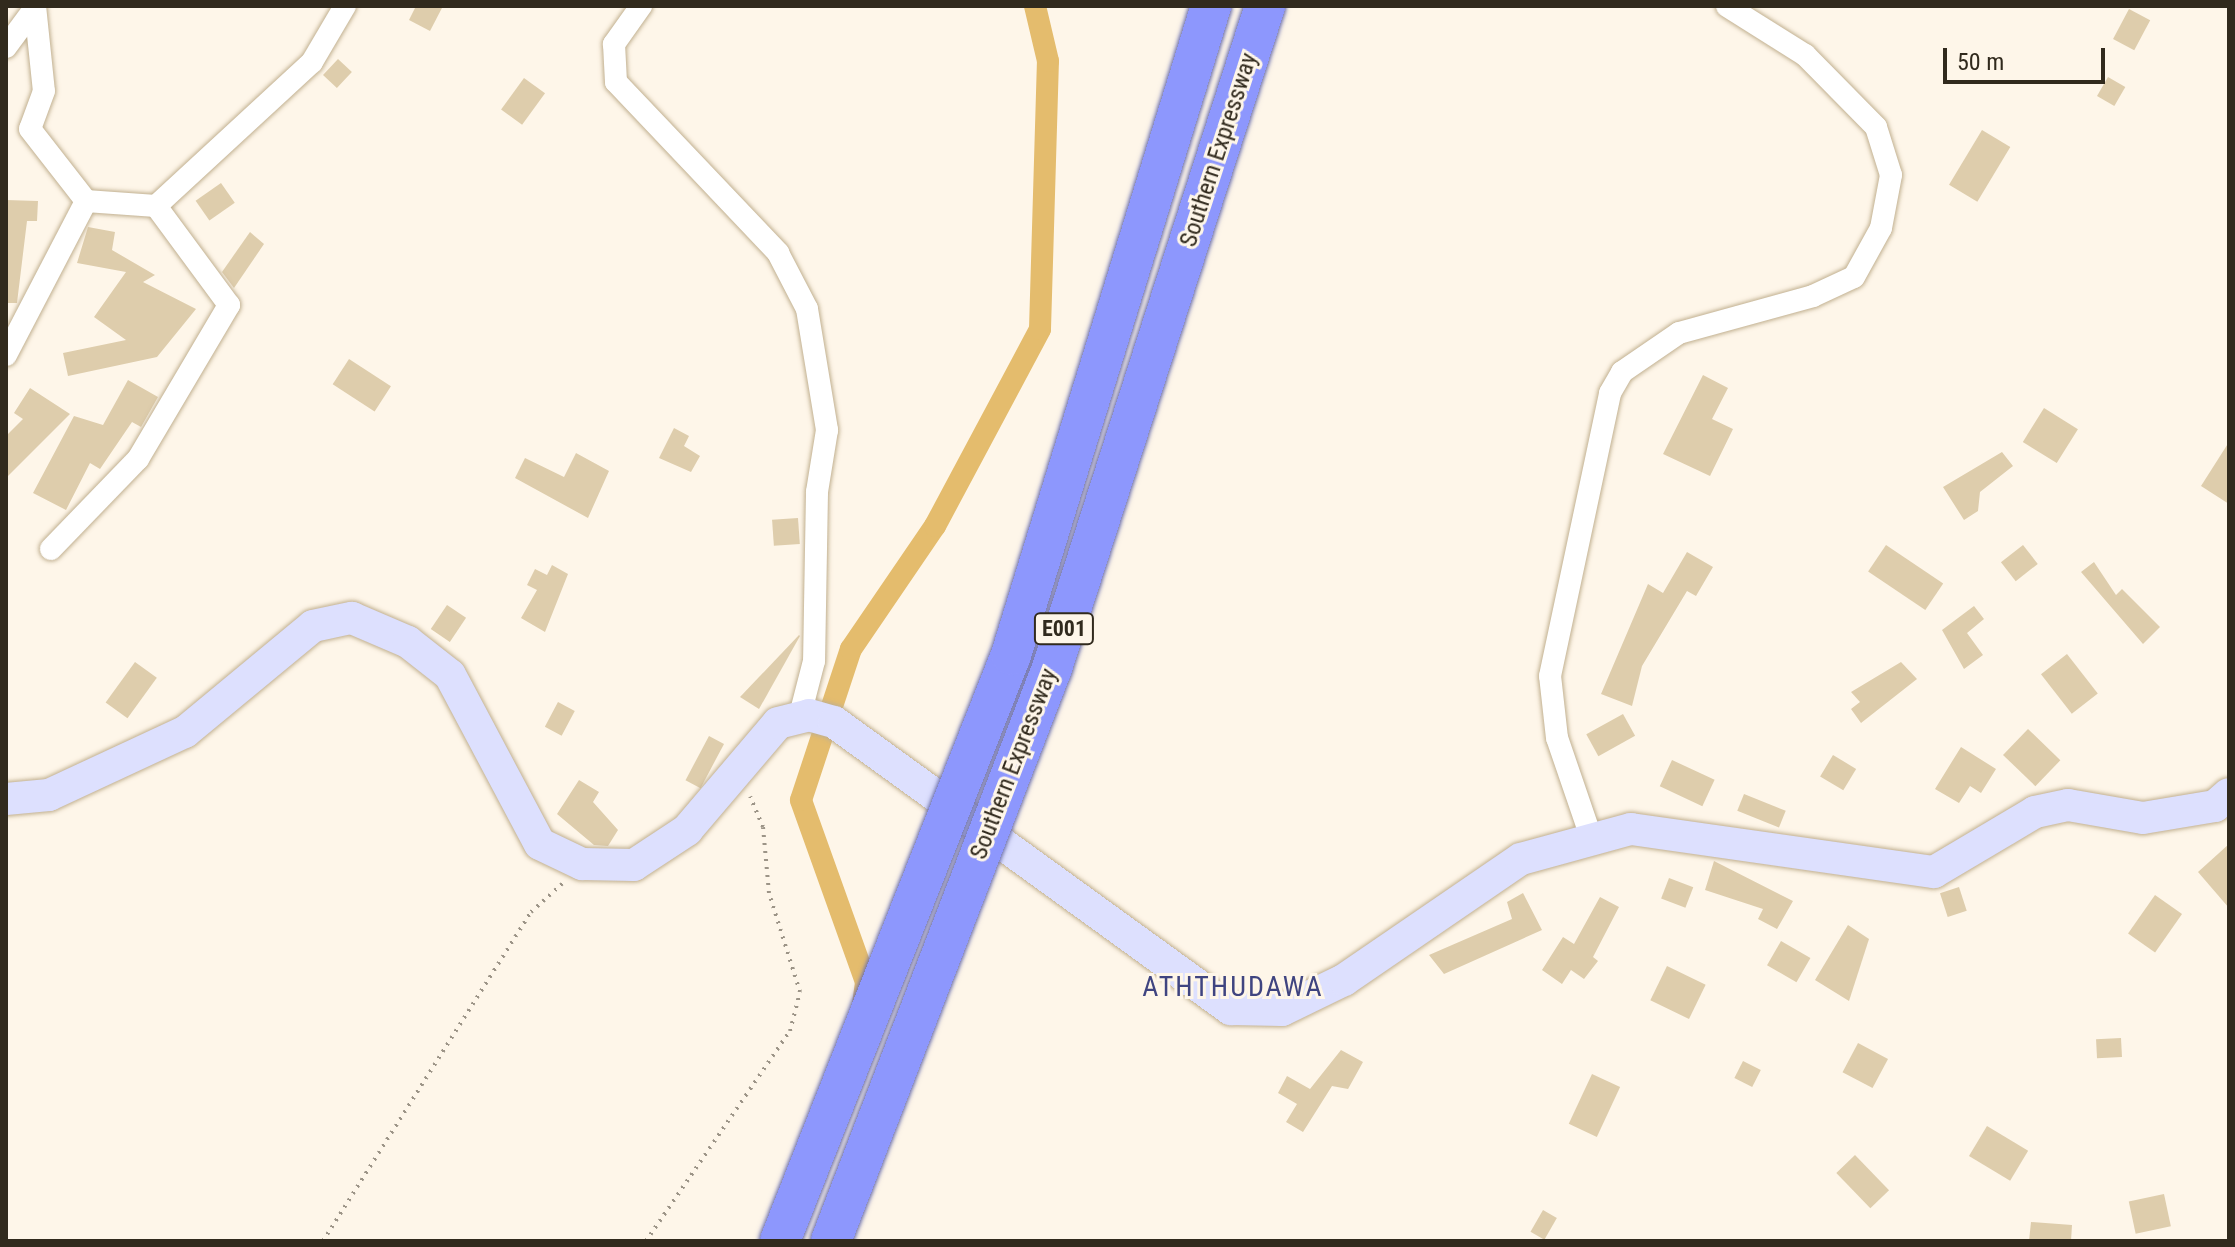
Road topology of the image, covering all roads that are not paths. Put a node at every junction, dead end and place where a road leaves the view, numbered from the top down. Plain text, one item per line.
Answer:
1 (345, 6) edge
2 (641, 6) edge
3 (1211, 6) edge
4 (1265, 6) edge
5 (1727, 6) edge
6 (34, 8) edge
7 (6, 47) edge
8 (86, 201) junction
9 (156, 206) junction
10 (6, 355) edge
11 (51, 549) dead end
12 (814, 717) junction
13 (2229, 794) edge
14 (6, 799) edge
15 (1592, 840) junction
16 (780, 1241) edge
17 (831, 1241) edge

1 - 9 street
2 - 12 street
3 - 16 highway, Southern Expressway / E001, bridge
4 - 17 highway, Southern Expressway / E001, bridge
5 - 15 street
6 - 7 street
6 - 8 street
8 - 9 street
8 - 10 street
9 - 11 street
12 - 14 street
12 - 15 street
13 - 15 street

